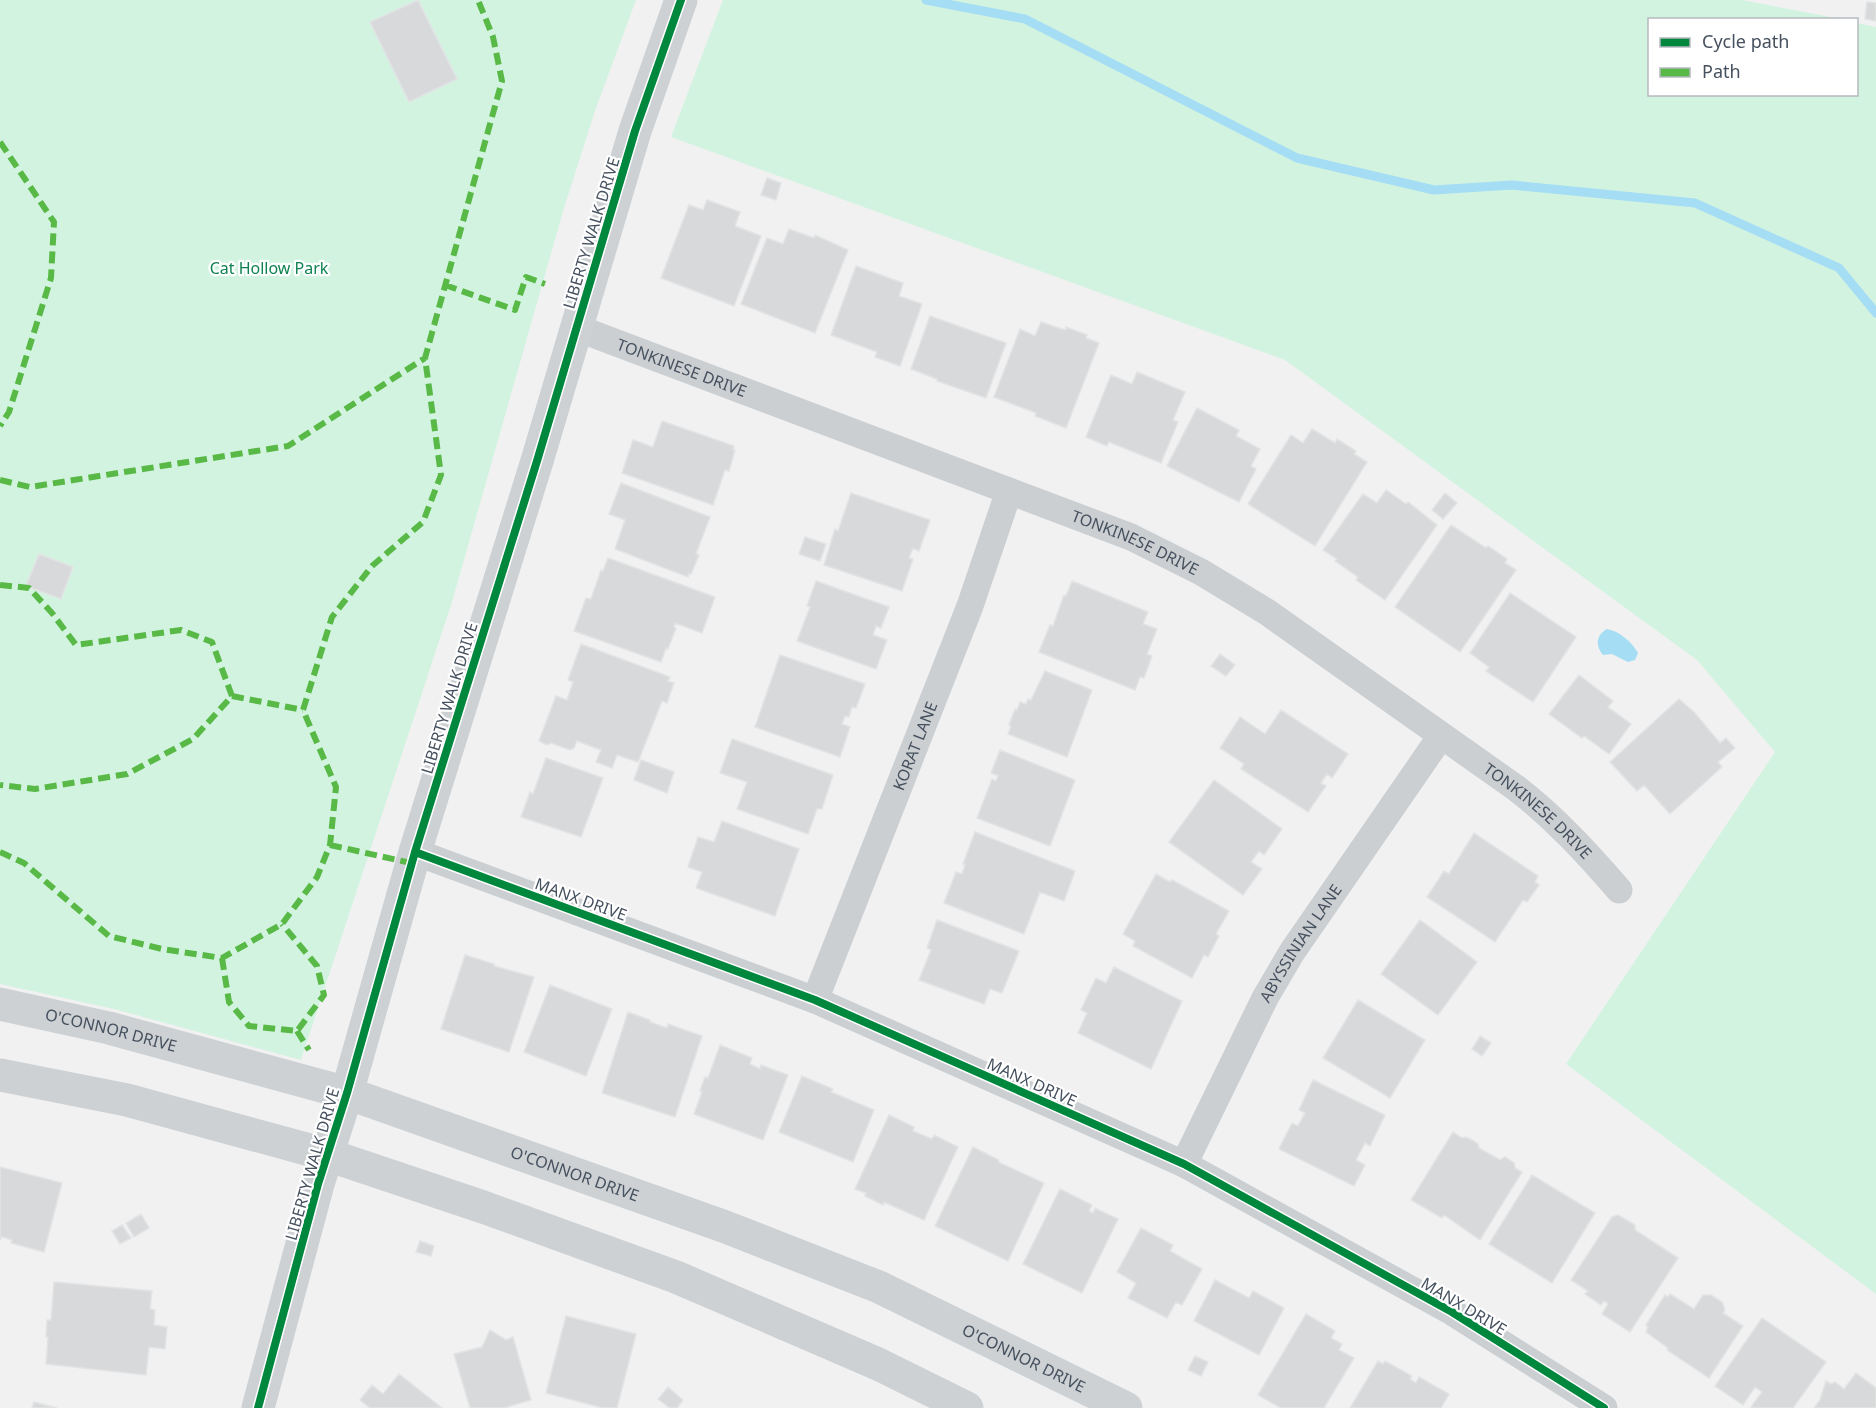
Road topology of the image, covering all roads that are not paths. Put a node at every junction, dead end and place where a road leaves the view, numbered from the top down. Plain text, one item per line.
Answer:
1 (681, 0) edge
2 (577, 328) junction
3 (1009, 491) junction
4 (1441, 736) junction
5 (415, 852) junction
6 (1618, 890) dead end
7 (814, 1000) junction
8 (0, 1004) edge
9 (0, 1075) edge
10 (347, 1093) junction
11 (328, 1155) junction
12 (1184, 1164) junction
13 (1109, 1404) edge
14 (258, 1408) edge
15 (967, 1408) edge
16 (1604, 1408) edge

1 - 2 main road, LIBERTY WALK DRIVE
2 - 3 street, TONKINESE DRIVE
2 - 5 main road, LIBERTY WALK DRIVE
3 - 4 street, TONKINESE DRIVE
3 - 7 street, KORAT LANE
4 - 6 street, TONKINESE DRIVE
4 - 12 street, ABYSSINIAN LANE
5 - 7 street, MANX DRIVE
5 - 10 main road, LIBERTY WALK DRIVE
7 - 12 street, MANX DRIVE
8 - 10 main road, O'CONNOR DRIVE
9 - 11 main road
10 - 11 main road, LIBERTY WALK DRIVE
10 - 13 main road, O'CONNOR DRIVE
11 - 14 main road, LIBERTY WALK DRIVE
11 - 15 main road
12 - 16 street, MANX DRIVE

